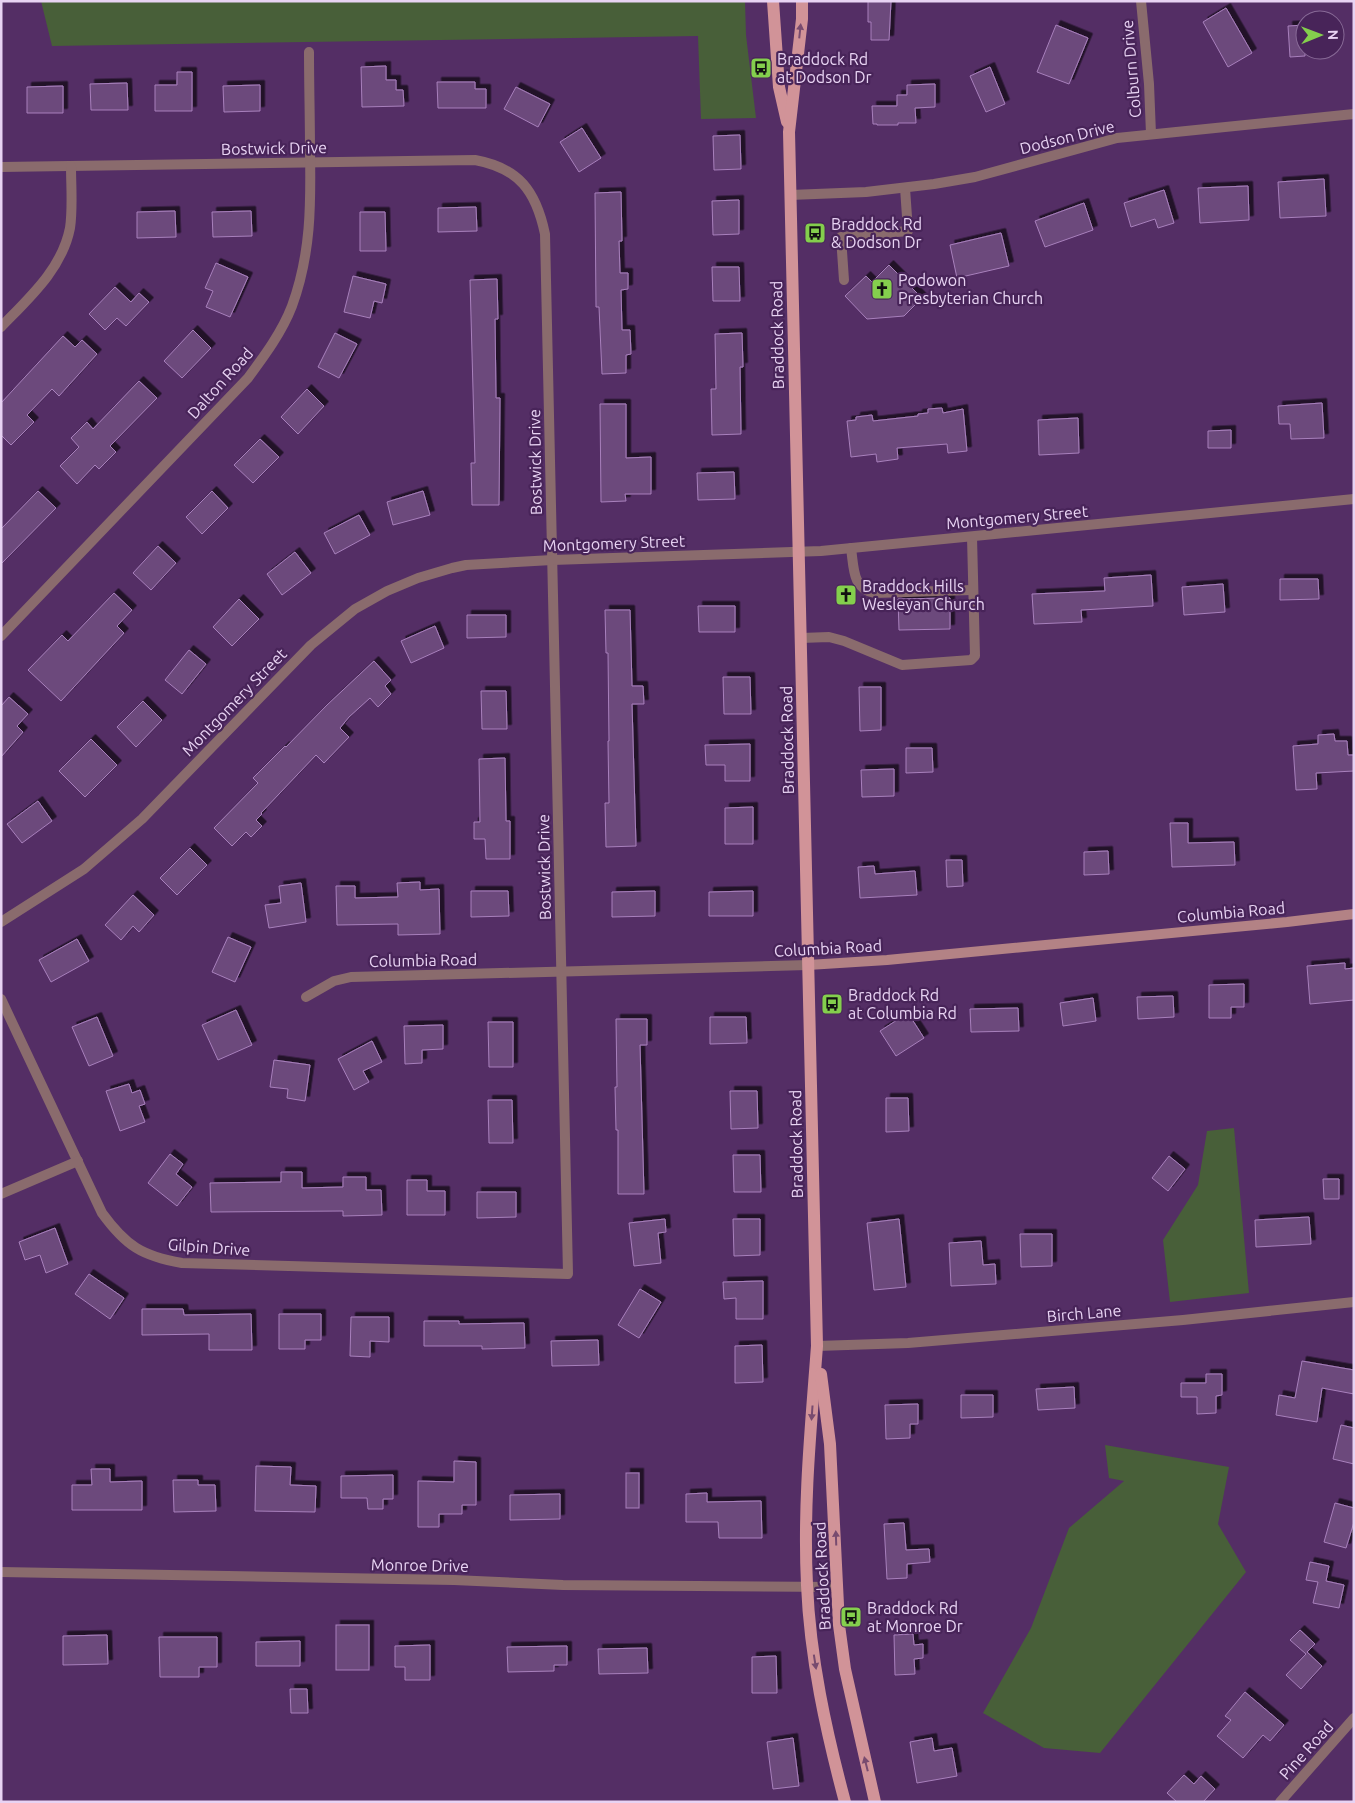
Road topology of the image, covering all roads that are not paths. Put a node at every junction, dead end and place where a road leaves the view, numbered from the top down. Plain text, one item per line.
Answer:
1 (773, 1) edge
2 (802, 1) edge
3 (1141, 1) edge
4 (309, 52) dead end
5 (1354, 114) edge
6 (789, 132) junction
7 (1151, 134) junction
8 (310, 162) junction
9 (71, 166) junction
10 (1, 168) edge
11 (905, 188) junction
12 (790, 195) junction
13 (844, 280) dead end
14 (1, 327) edge
15 (1354, 500) edge
16 (972, 537) junction
17 (851, 548) junction
18 (798, 553) junction
19 (552, 560) junction
20 (972, 590) junction
21 (1, 636) edge
22 (800, 638) junction
23 (1354, 914) edge
24 (1, 922) edge
25 (808, 965) junction
26 (561, 972) junction
27 (306, 996) dead end
28 (1, 1000) edge
29 (78, 1161) junction
30 (1, 1194) edge
31 (568, 1274) joint
32 (1354, 1302) edge
33 (817, 1346) junction
34 (1, 1572) edge
35 (807, 1587) junction
36 (837, 1587) junction
37 (1354, 1718) edge
38 (845, 1802) edge
39 (875, 1802) edge
40 (1280, 1802) edge

1 - 6 main road, Braddock Road
6 -> 2 main road, Braddock Road
3 - 7 street, Colburn Drive
4 - 8 street, Dalton Road
5 - 7 street, Dodson Drive
6 - 12 main road, Braddock Road
7 - 11 street, Dodson Drive
8 - 9 street, Bostwick Drive
8 - 19 street, Bostwick Drive
8 - 21 street, Dalton Road
9 - 10 street, Bostwick Drive
9 - 14 street
11 - 12 street, Dodson Drive
11 - 13 street
12 - 18 main road, Braddock Road
15 - 16 street, Montgomery Street
16 - 17 street, Montgomery Street
16 - 20 street
17 - 18 street, Montgomery Street
17 - 20 street
18 - 19 street, Montgomery Street
18 - 22 main road, Braddock Road
19 - 24 street, Montgomery Street
19 - 26 street, Bostwick Drive
20 - 22 street
22 - 25 main road, Braddock Road
23 - 25 street, Columbia Road
25 - 26 street, Columbia Road
25 - 33 main road, Braddock Road
26 - 27 street, Columbia Road
26 - 31 street, Bostwick Drive
28 - 29 street, Gilpin Drive
29 - 30 street
29 - 31 street, Gilpin Drive
32 - 33 street, Birch Lane
33 -> 35 main road, Braddock Road
36 -> 33 main road, Braddock Road
34 - 35 street, Monroe Drive
35 - 36 street, Monroe Drive
35 -> 38 main road, Braddock Road
39 -> 36 main road, Braddock Road
37 - 40 street, Pine Road

